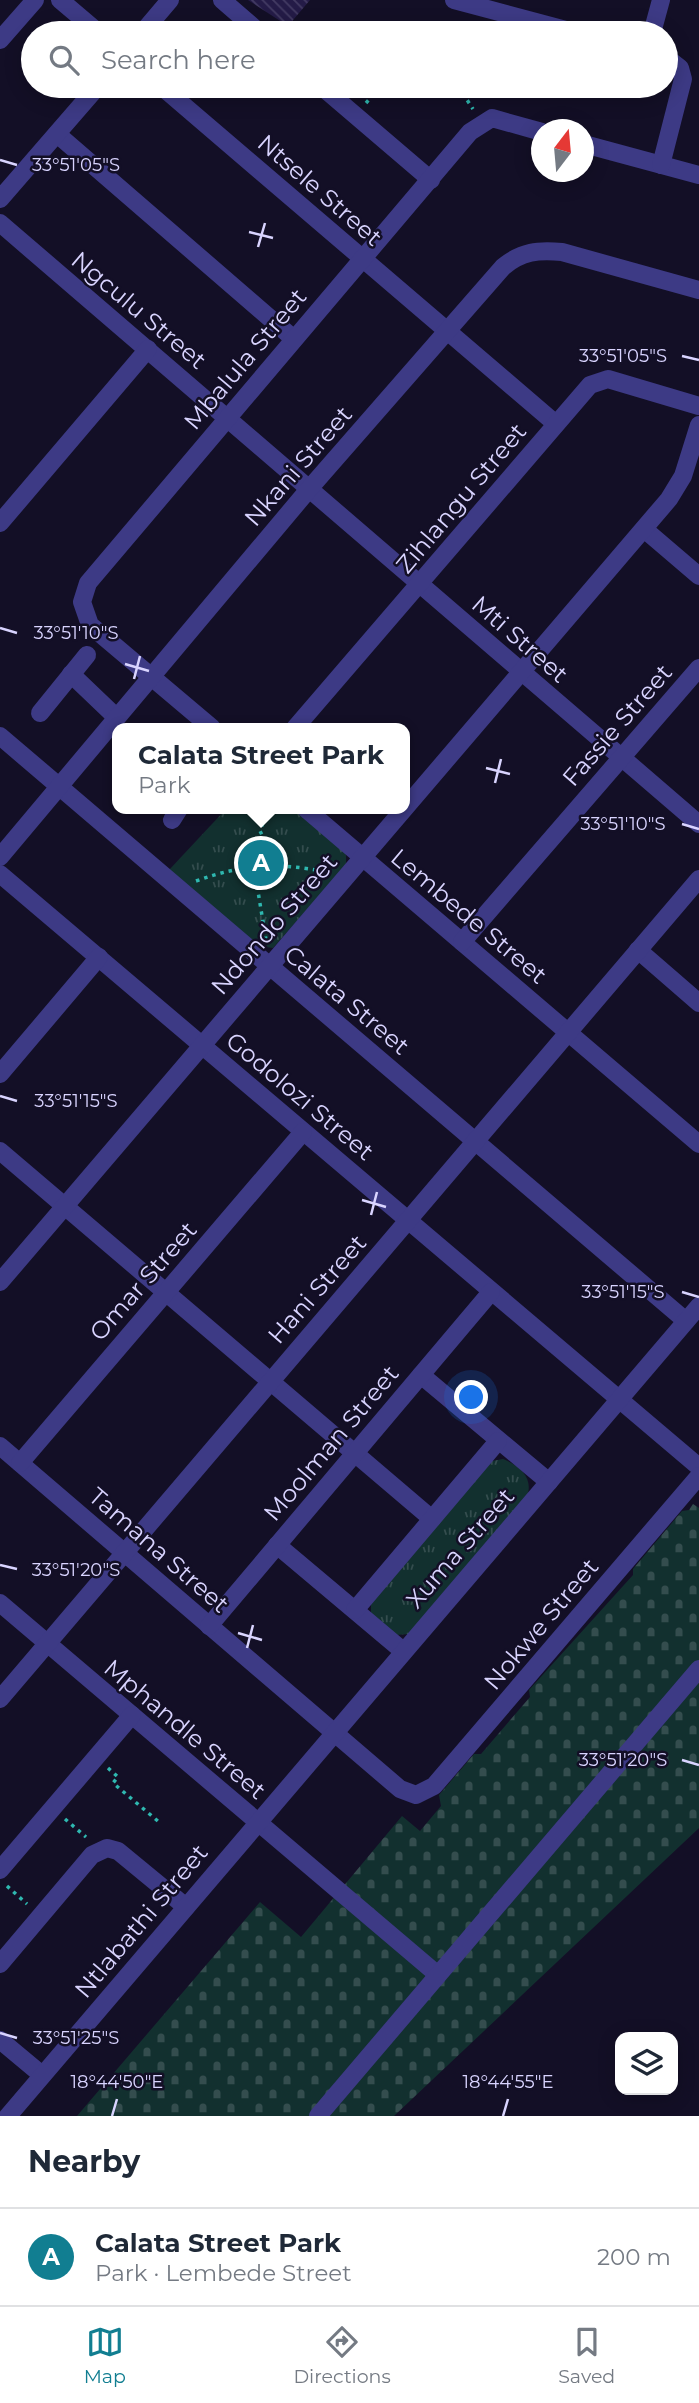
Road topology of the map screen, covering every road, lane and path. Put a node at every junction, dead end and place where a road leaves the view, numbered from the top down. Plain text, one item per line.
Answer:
1 (35, 0) edge
2 (60, 0) edge
3 (170, 0) edge
4 (222, 0) edge
5 (454, 0) edge
6 (662, 0) edge
7 (501, 6) edge
8 (85, 21) edge
9 (152, 21) edge
10 (246, 21) edge
11 (543, 21) edge
12 (656, 21) edge
13 (0, 40) edge
14 (678, 66) edge
15 (88, 98) edge
16 (174, 98) edge
17 (335, 98) edge
18 (466, 98) edge
19 (482, 122) junction
20 (531, 129) edge
21 (57, 134) junction
22 (594, 147) edge
23 (661, 165) junction
24 (699, 175) edge
25 (431, 180) junction
26 (0, 199) edge
27 (0, 223) edge
28 (362, 258) junction
29 (699, 290) edge
30 (449, 332) junction
31 (294, 339) junction
32 (148, 349) junction
33 (699, 406) edge
34 (228, 418) junction
35 (556, 424) junction
36 (699, 425) edge
37 (309, 489) junction
38 (0, 523) edge
39 (643, 529) junction
40 (699, 576) edge
41 (420, 585) junction
42 (87, 655) dead end
43 (699, 668) edge
44 (522, 673) junction
45 (71, 674) junction
46 (150, 676) junction
47 (40, 713) dead end
48 (117, 723) edge
49 (206, 723) edge
50 (299, 723) edge
51 (112, 728) edge
52 (112, 730) edge
53 (0, 736) edge
54 (621, 758) junction
55 (60, 787) junction
56 (410, 803) edge
57 (266, 814) edge
58 (312, 814) edge
59 (401, 814) edge
60 (699, 824) edge
61 (0, 857) edge
62 (363, 858) junction
63 (254, 867) junction
64 (0, 874) edge
65 (347, 877) junction
66 (699, 879) edge
67 (178, 888) junction
68 (462, 942) junction
69 (638, 950) junction
70 (99, 957) junction
71 (270, 966) junction
72 (699, 1003) edge
73 (568, 1032) junction
74 (202, 1046) junction
75 (0, 1074) edge
76 (303, 1132) junction
77 (475, 1142) junction
78 (699, 1144) edge
79 (0, 1151) edge
80 (65, 1206) junction
81 (408, 1221) junction
82 (0, 1282) edge
83 (166, 1292) junction
84 (491, 1292) junction
85 (699, 1306) edge
86 (686, 1321) junction
87 (421, 1375) junction
88 (271, 1381) junction
89 (619, 1399) junction
90 (498, 1441) junction
91 (0, 1446) edge
92 (355, 1453) junction
93 (20, 1463) junction
94 (699, 1466) edge
95 (699, 1476) edge
96 (549, 1482) junction
97 (432, 1518) junction
98 (277, 1545) junction
99 (125, 1552) junction
100 (0, 1603) edge
101 (355, 1610) junction
102 (209, 1626) junction
103 (47, 1643) junction
104 (403, 1651) junction
105 (699, 1669) edge
106 (0, 1699) edge
107 (132, 1716) junction
108 (334, 1732) junction
109 (96, 1757) junction
110 (416, 1795) joint
111 (53, 1808) junction
112 (159, 1822) dead end
113 (258, 1823) junction
114 (101, 1850) junction
115 (0, 1870) edge
116 (0, 1880) edge
117 (186, 1907) junction
118 (41, 1916) junction
119 (0, 1964) edge
120 (438, 1975) junction
121 (0, 2040) edge
122 (42, 2075) junction
123 (8, 2116) edge
124 (318, 2116) edge

1 - 13 street
2 - 8 street
3 - 9 street
4 - 10 street
5 - 7 street
6 - 12 street
7 - 11 street
14 - 23 street
15 - 21 street
16 - 28 street, Ntsele Street
17 - 25 street
18 - 19 path
19 - 20 street
19 - 25 street, Mbalula Street
21 - 26 street
21 - 31 street
22 - 23 street
23 - 24 street
25 - 28 street, Mbalula Street
27 - 32 street, Ngculu Street
28 - 30 street, Ntsele Street
28 - 31 street, Mbalula Street
29 - 30 street, Nkani Street
30 - 35 street, Ntsele Street
30 - 37 street, Nkani Street
31 - 34 street, Mbalula Street
32 - 34 street, Ngculu Street
32 - 38 street
33 - 35 street, Zihlangu Street
34 - 37 street, Ngculu Street
34 - 46 street, Mbalula Street
35 - 41 street, Zihlangu Street
36 - 39 street, Ndondo Street
37 - 41 street, Mti Street
37 - 46 street, Nkani Street
39 - 40 street
39 - 44 street, Ndondo Street
41 - 44 street, Mti Street
41 - 50 street, Zihlangu Street
42 - 45 street
43 - 54 street, Fassie Street
44 - 54 street, Mti Street
44 - 56 street, Ndondo Street
45 - 47 street
45 - 51 street
46 - 48 street, Nkani Street
46 - 49 street
52 - 55 street, Nkani Street
53 - 55 street, Calata Street
54 - 60 street, Mti Street
54 - 68 street, Fassie Street
55 - 61 street, Nkani Street
55 - 67 street, Calata Street
57 - 63 path
58 - 62 street, Lembede Street
59 - 62 street, Ndondo Street
62 - 65 street, Ndondo Street
62 - 68 street, Lembede Street
63 - 65 path
63 - 67 path
63 - 71 path
64 - 70 street, Godolozi Street
65 - 71 street, Ndondo Street
66 - 69 street, Hani Street
67 - 71 street, Calata Street
68 - 73 street, Lembede Street
69 - 72 street
69 - 73 street, Hani Street
70 - 74 street, Godolozi Street
70 - 75 street
71 - 74 street, Ndondo Street
71 - 77 street, Calata Street
73 - 77 street, Hani Street
73 - 78 street, Lembede Street
74 - 76 street, Godolozi Street
74 - 80 street, Ndondo Street
76 - 81 street, Godolozi Street
76 - 83 street, Omar Street
77 - 81 street, Hani Street
77 - 86 street, Calata Street
79 - 80 street
80 - 82 street, Ndondo Street
80 - 83 street
81 - 84 street, Godolozi Street
81 - 88 street, Hani Street
83 - 88 street
83 - 93 street, Omar Street
84 - 87 street, Moolman Street
84 - 89 street, Godolozi Street
85 - 86 street, Xuma Street
86 - 89 street, Xuma Street
87 - 90 street
87 - 92 street, Moolman Street
88 - 92 street
88 - 99 street, Hani Street
89 - 94 street, Godolozi Street
89 - 96 street, Xuma Street
90 - 96 street
90 - 97 street
91 - 93 street, Tamana Street
92 - 97 street
92 - 98 street, Moolman Street
93 - 99 street, Tamana Street
95 - 110 street, Nokwe Street
96 - 104 street, Xuma Street
97 - 101 street
98 - 101 street
98 - 102 street, Moolman Street
99 - 102 street, Tamana Street
99 - 103 street, Hani Street
100 - 103 street, Mphandle Street
101 - 104 street
102 - 108 street, Tamana Street
103 - 106 street, Hani Street
103 - 107 street, Mphandle Street
104 - 108 street, Xuma Street
105 - 120 street
107 - 109 street
107 - 113 street, Mphandle Street
108 - 110 street, Tamana Street
108 - 113 street, Xuma Street
109 - 111 street
109 - 112 path
111 - 114 path
111 - 115 street
113 - 117 street, Ntlabathi Street
113 - 120 street, Mphandle Street
114 - 117 street
114 - 118 street
116 - 118 path
117 - 122 street, Ntlabathi Street
118 - 119 street
120 - 124 street
121 - 122 street
122 - 123 street, Ntlabathi Street

